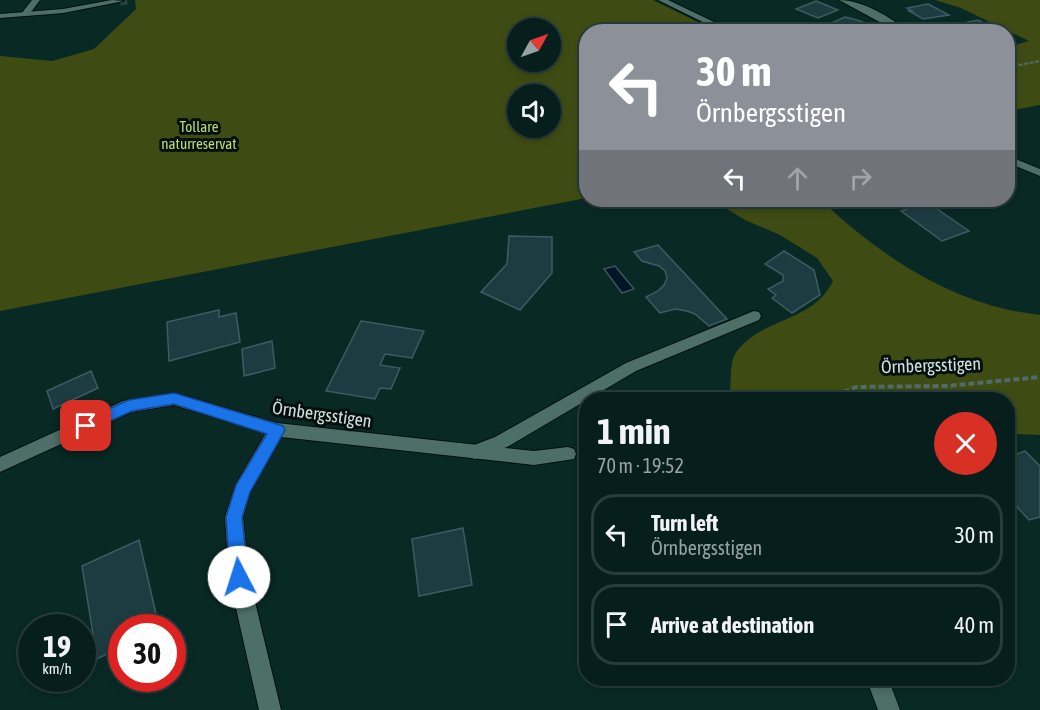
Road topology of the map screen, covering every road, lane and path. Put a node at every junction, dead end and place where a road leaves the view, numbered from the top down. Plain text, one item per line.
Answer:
1 (36, 0) edge
2 (662, 0) edge
3 (843, 0) edge
4 (120, 1) edge
5 (26, 15) junction
6 (0, 16) edge
7 (714, 24) edge
8 (891, 24) edge
9 (1040, 61) edge
10 (1015, 66) edge
11 (1015, 162) edge
12 (1040, 174) edge
13 (754, 316) dead end
14 (1040, 377) edge
15 (589, 392) edge
16 (844, 392) edge
17 (579, 398) edge
18 (277, 430) junction
19 (475, 452) junction
20 (568, 454) dead end
21 (0, 465) edge
22 (880, 686) edge
23 (270, 710) edge
24 (889, 710) edge

1 - 5 street
2 - 7 street
3 - 8 street
4 - 5 street
5 - 6 street
9 - 10 path
11 - 12 street
13 - 15 street, Örnbergsstigen
14 - 16 path, Örnbergsstigen
17 - 19 street, Örnbergsstigen
18 - 19 street, Örnbergsstigen
18 - 21 street, Örnbergsstigen
18 - 23 street
19 - 20 street, Örnbergsstigen
22 - 24 street

